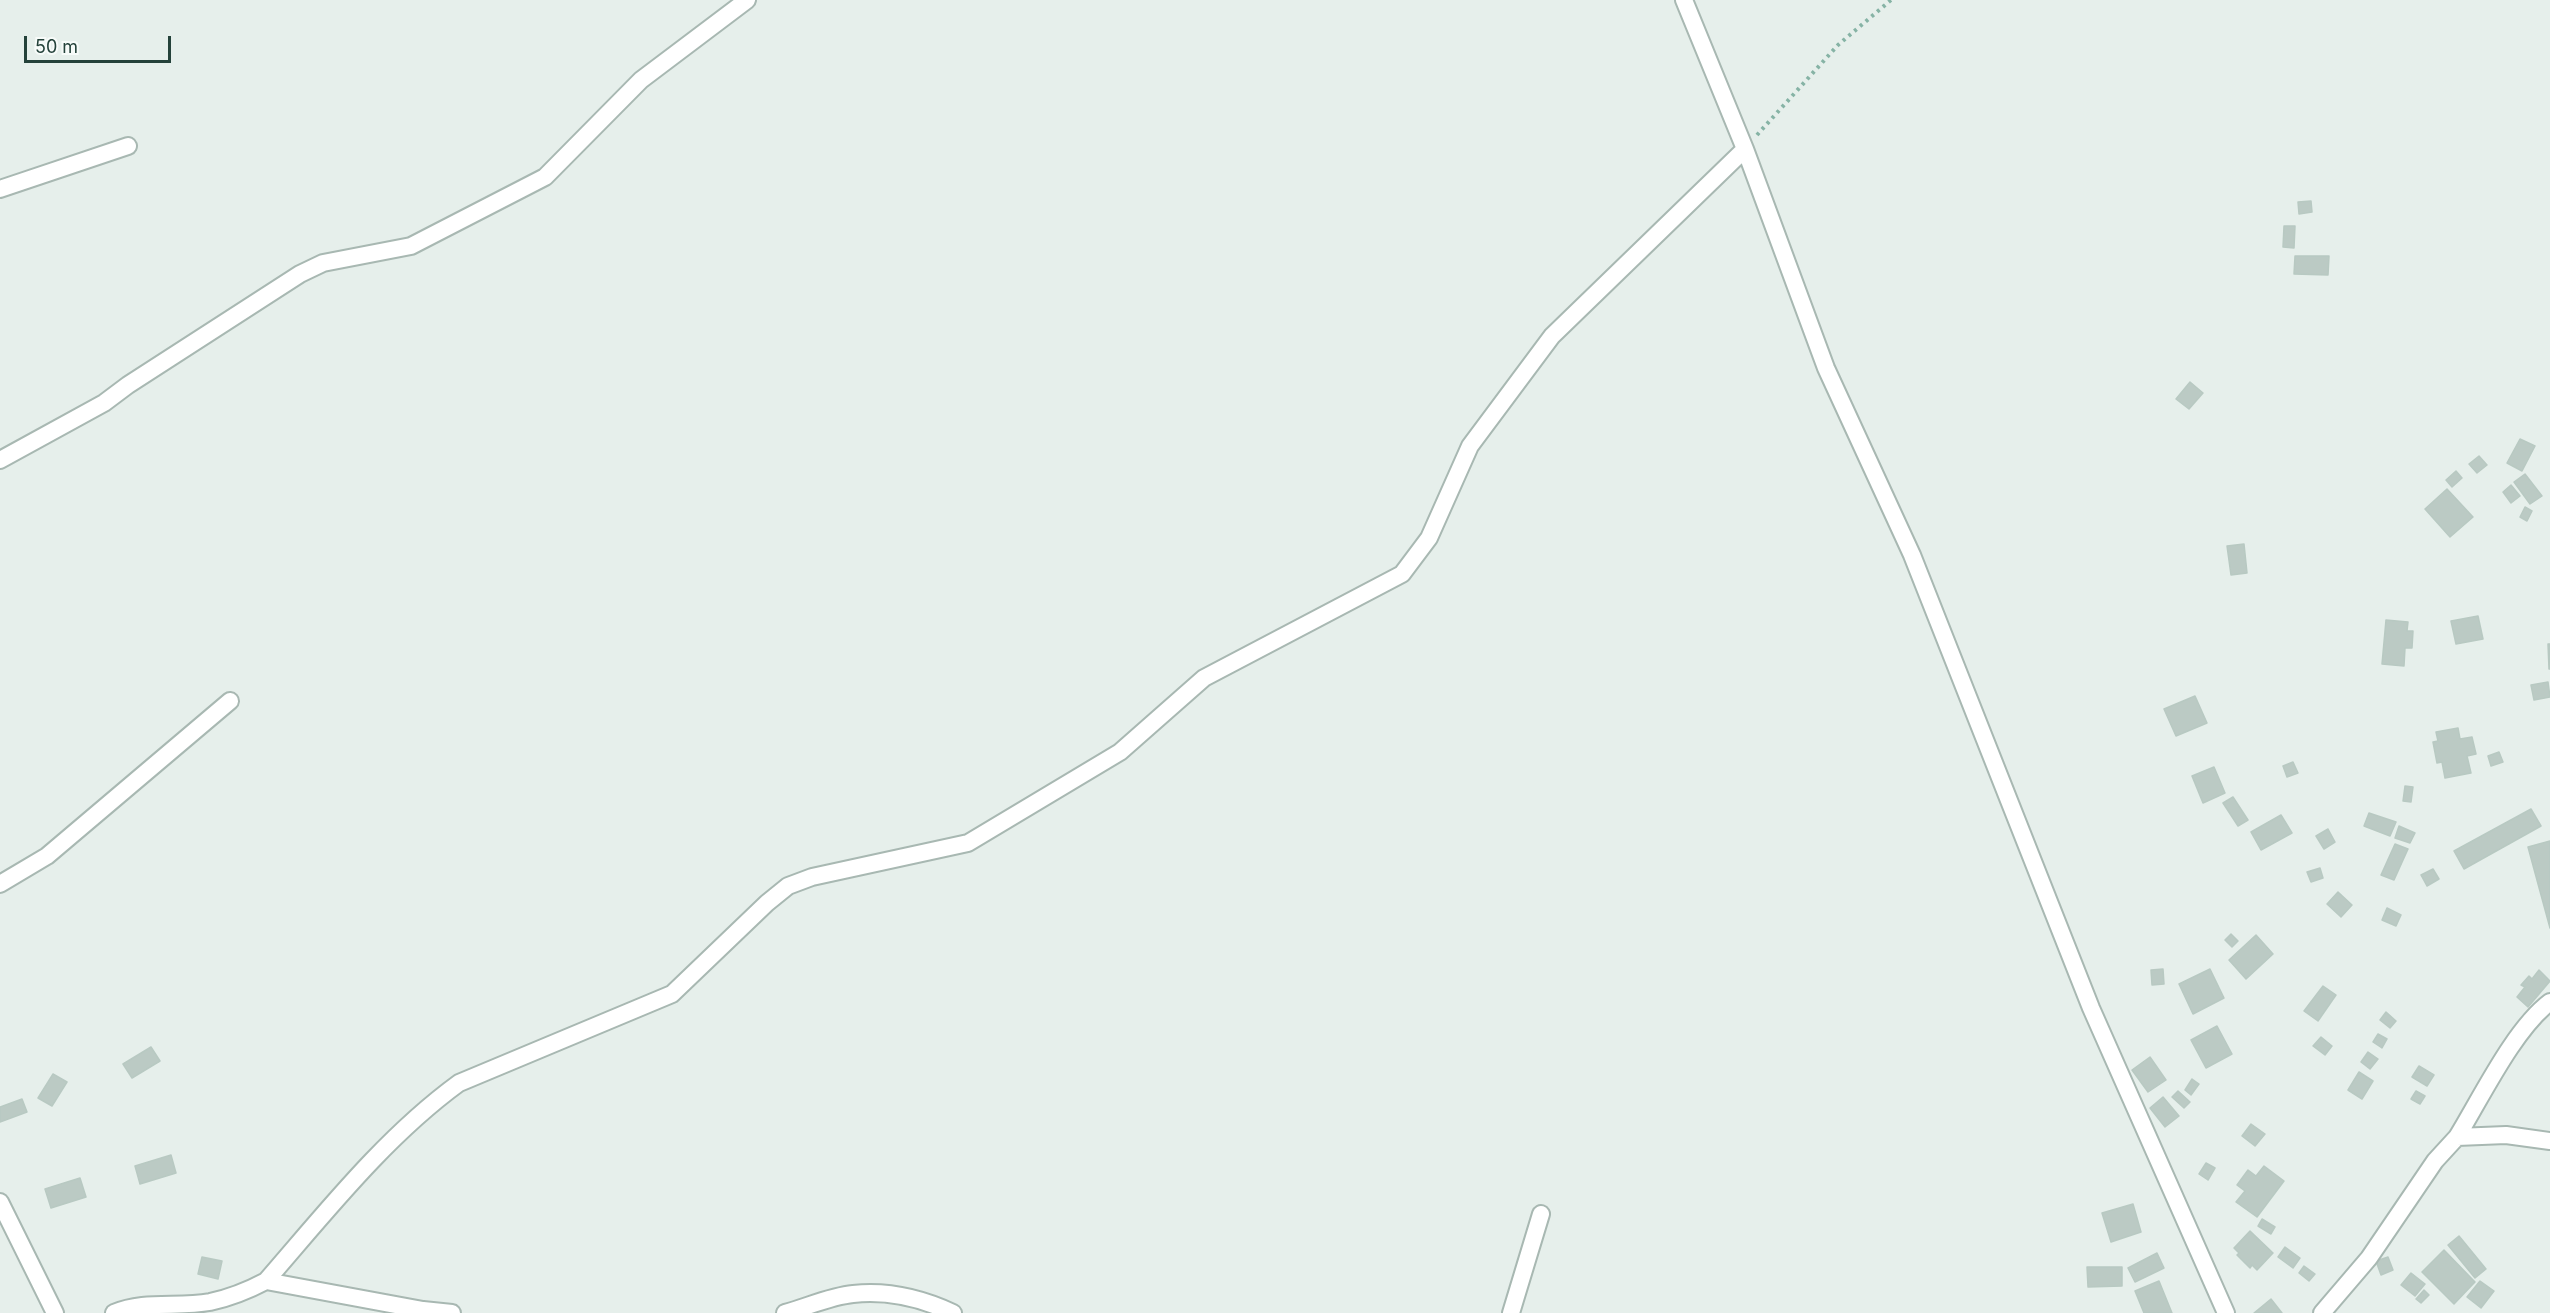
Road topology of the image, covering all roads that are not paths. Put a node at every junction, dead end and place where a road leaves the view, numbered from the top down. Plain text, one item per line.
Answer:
1 (747, 0) edge
2 (1684, 0) edge
3 (128, 146) dead end
4 (1745, 149) junction
5 (0, 189) edge
6 (0, 460) edge
7 (230, 700) dead end
8 (0, 884) edge
9 (2550, 1002) edge
10 (2457, 1137) junction
11 (2550, 1142) edge
12 (0, 1202) edge
13 (1541, 1214) dead end
14 (266, 1281) junction
15 (55, 1313) edge
16 (114, 1313) edge
17 (452, 1313) edge
18 (785, 1313) edge
19 (953, 1313) edge
20 (1511, 1313) edge
21 (2226, 1313) edge
22 (2322, 1313) edge

1 - 6 street
2 - 4 street
3 - 5 street
4 - 14 street
4 - 21 street
7 - 8 street
9 - 10 street
10 - 11 street
10 - 22 street
12 - 15 street
13 - 20 street
14 - 16 street
14 - 17 street
18 - 19 street

